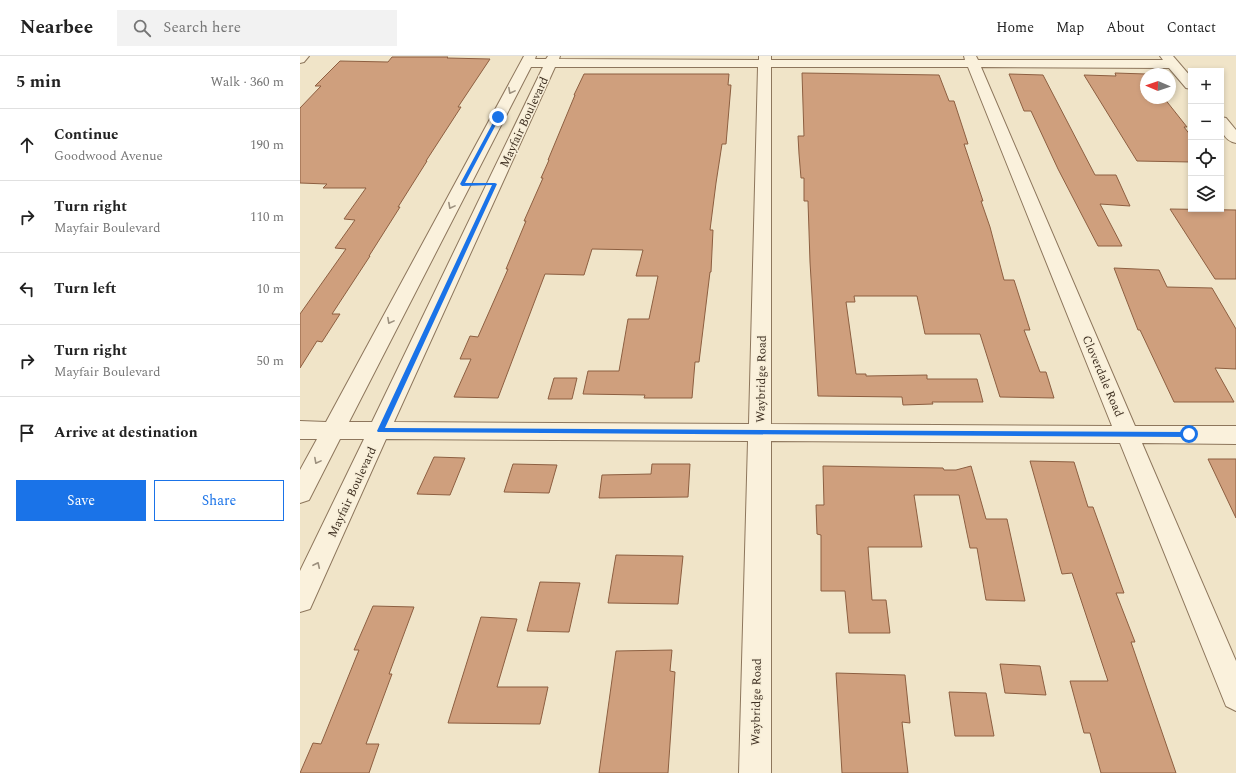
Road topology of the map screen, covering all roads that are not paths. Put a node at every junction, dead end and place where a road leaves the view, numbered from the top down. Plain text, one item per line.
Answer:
1 (303, 56) edge
2 (300, 59) edge
3 (528, 59) edge
4 (553, 59) edge
5 (765, 59) edge
6 (971, 60) edge
7 (1170, 60) edge
8 (1188, 81) edge
9 (1224, 125) edge
10 (1236, 139) edge
11 (462, 184) junction
12 (495, 184) junction
13 (300, 430) edge
14 (333, 430) junction
15 (380, 431) junction
16 (760, 432) junction
17 (1127, 434) junction
18 (1236, 435) edge
19 (300, 493) edge
20 (300, 600) edge
21 (1236, 696) edge
22 (755, 773) edge

1 - 2 street
3 - 4 street
3 -> 11 street, Mayfair Boulevard
4 - 5 street
4 - 12 street, Mayfair Boulevard
5 - 6 street
5 - 16 street, Waybridge Road
6 - 7 street
6 - 17 street, Cloverdale Road
7 - 8 street
9 - 10 street
11 - 12 street
11 -> 14 street, Mayfair Boulevard
12 - 15 street, Mayfair Boulevard
13 - 14 street
14 - 15 street
14 -> 19 street, Mayfair Boulevard
15 - 16 street
20 -> 15 street, Mayfair Boulevard
16 - 17 street
16 - 22 street, Waybridge Road
17 - 18 street
17 - 21 street, Cloverdale Road

